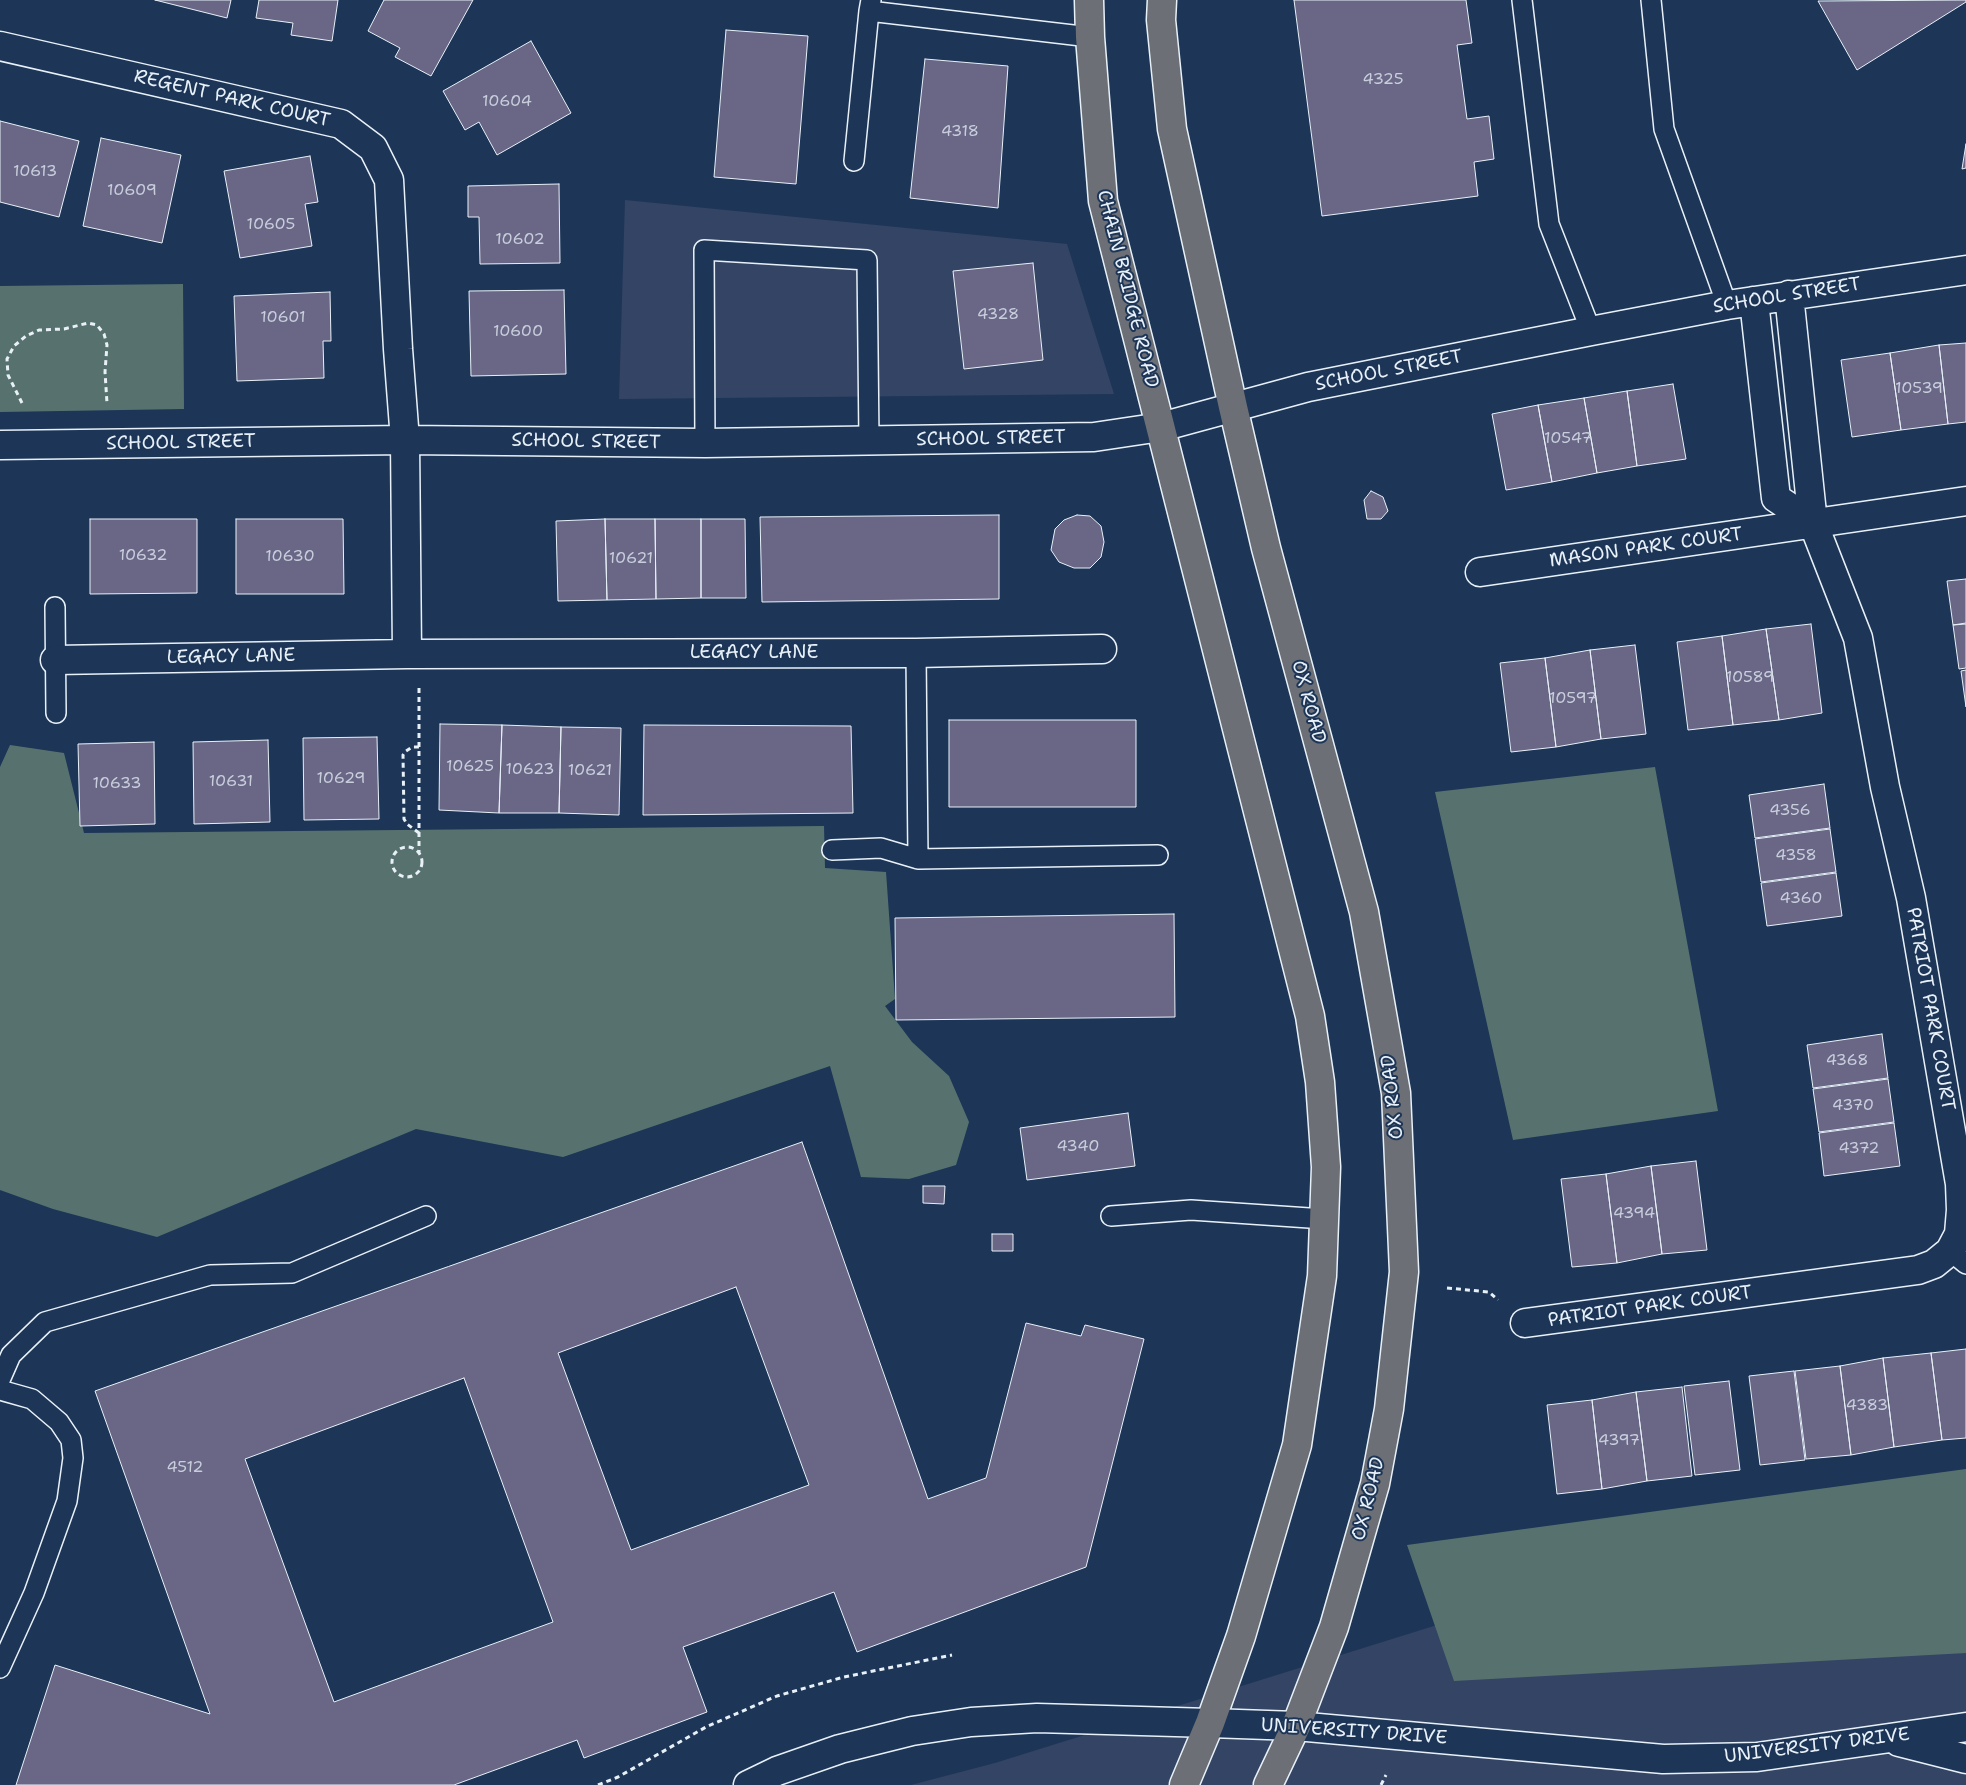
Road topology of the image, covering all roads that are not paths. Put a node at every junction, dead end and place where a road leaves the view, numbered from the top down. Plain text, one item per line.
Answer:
1 (1089, 0) edge
2 (1162, 0) edge
3 (1522, 0) edge
4 (1650, 0) edge
5 (870, 5) edge
6 (1090, 37) junction
7 (0, 46) edge
8 (854, 161) dead end
9 (1966, 270) edge
10 (1789, 295) junction
11 (1754, 301) junction
12 (1727, 305) junction
13 (1591, 331) junction
14 (1233, 407) junction
15 (1161, 426) junction
16 (405, 440) junction
17 (869, 441) junction
18 (705, 443) junction
19 (0, 445) edge
20 (1966, 501) edge
21 (1813, 523) junction
22 (1480, 572) dead end
23 (55, 607) dead end
24 (1102, 649) dead end
25 (916, 653) junction
26 (406, 654) junction
27 (55, 660) junction
28 (56, 713) dead end
29 (832, 850) dead end
30 (1158, 855) dead end
31 (918, 859) junction
32 (426, 1216) dead end
33 (1110, 1216) dead end
34 (1324, 1219) junction
35 (1958, 1258) edge
36 (1525, 1323) dead end
37 (0, 1380) edge
38 (0, 1390) edge
39 (0, 1668) edge
40 (1210, 1723) junction
41 (1296, 1726) junction
42 (1966, 1727) edge
43 (1886, 1739) junction
44 (1966, 1759) edge
45 (748, 1785) edge
46 (1184, 1785) edge
47 (1268, 1785) edge

1 - 6 main road, CHAIN BRIDGE ROAD
2 - 14 main road
3 - 13 lane
4 - 12 lane
5 - 6 lane
5 - 8 lane
6 - 15 main road, CHAIN BRIDGE ROAD
7 - 16 street, REGENT PARK COURT
9 - 10 street, SCHOOL STREET
10 - 11 street, SCHOOL STREET
10 - 21 street, PATRIOT PARK COURT
11 - 12 street, SCHOOL STREET
11 - 21 street
12 - 13 street, SCHOOL STREET
13 - 14 street, SCHOOL STREET
14 - 15 street, SCHOOL STREET
14 - 41 main road, OX ROAD
15 - 17 street, SCHOOL STREET
15 - 34 main road
16 - 18 street, SCHOOL STREET
16 - 19 street, SCHOOL STREET
16 - 26 street
17 - 18 street, SCHOOL STREET
17 - 18 lane
20 - 21 street, MASON PARK COURT
21 - 22 street, MASON PARK COURT
21 - 35 street, PATRIOT PARK COURT
23 - 27 lane
24 - 25 street, LEGACY LANE
25 - 26 street, LEGACY LANE
25 - 31 lane
26 - 27 street, LEGACY LANE
27 - 28 lane
29 - 31 lane
30 - 31 lane
32 - 37 lane
33 - 34 lane
34 - 40 main road
35 - 36 street, PATRIOT PARK COURT
38 - 39 lane
40 - 41 street, UNIVERSITY DRIVE
40 - 45 street, UNIVERSITY DRIVE
40 - 46 main road
41 - 43 street, UNIVERSITY DRIVE
41 - 47 main road, OX ROAD
42 - 43 street, UNIVERSITY DRIVE
43 - 44 street

